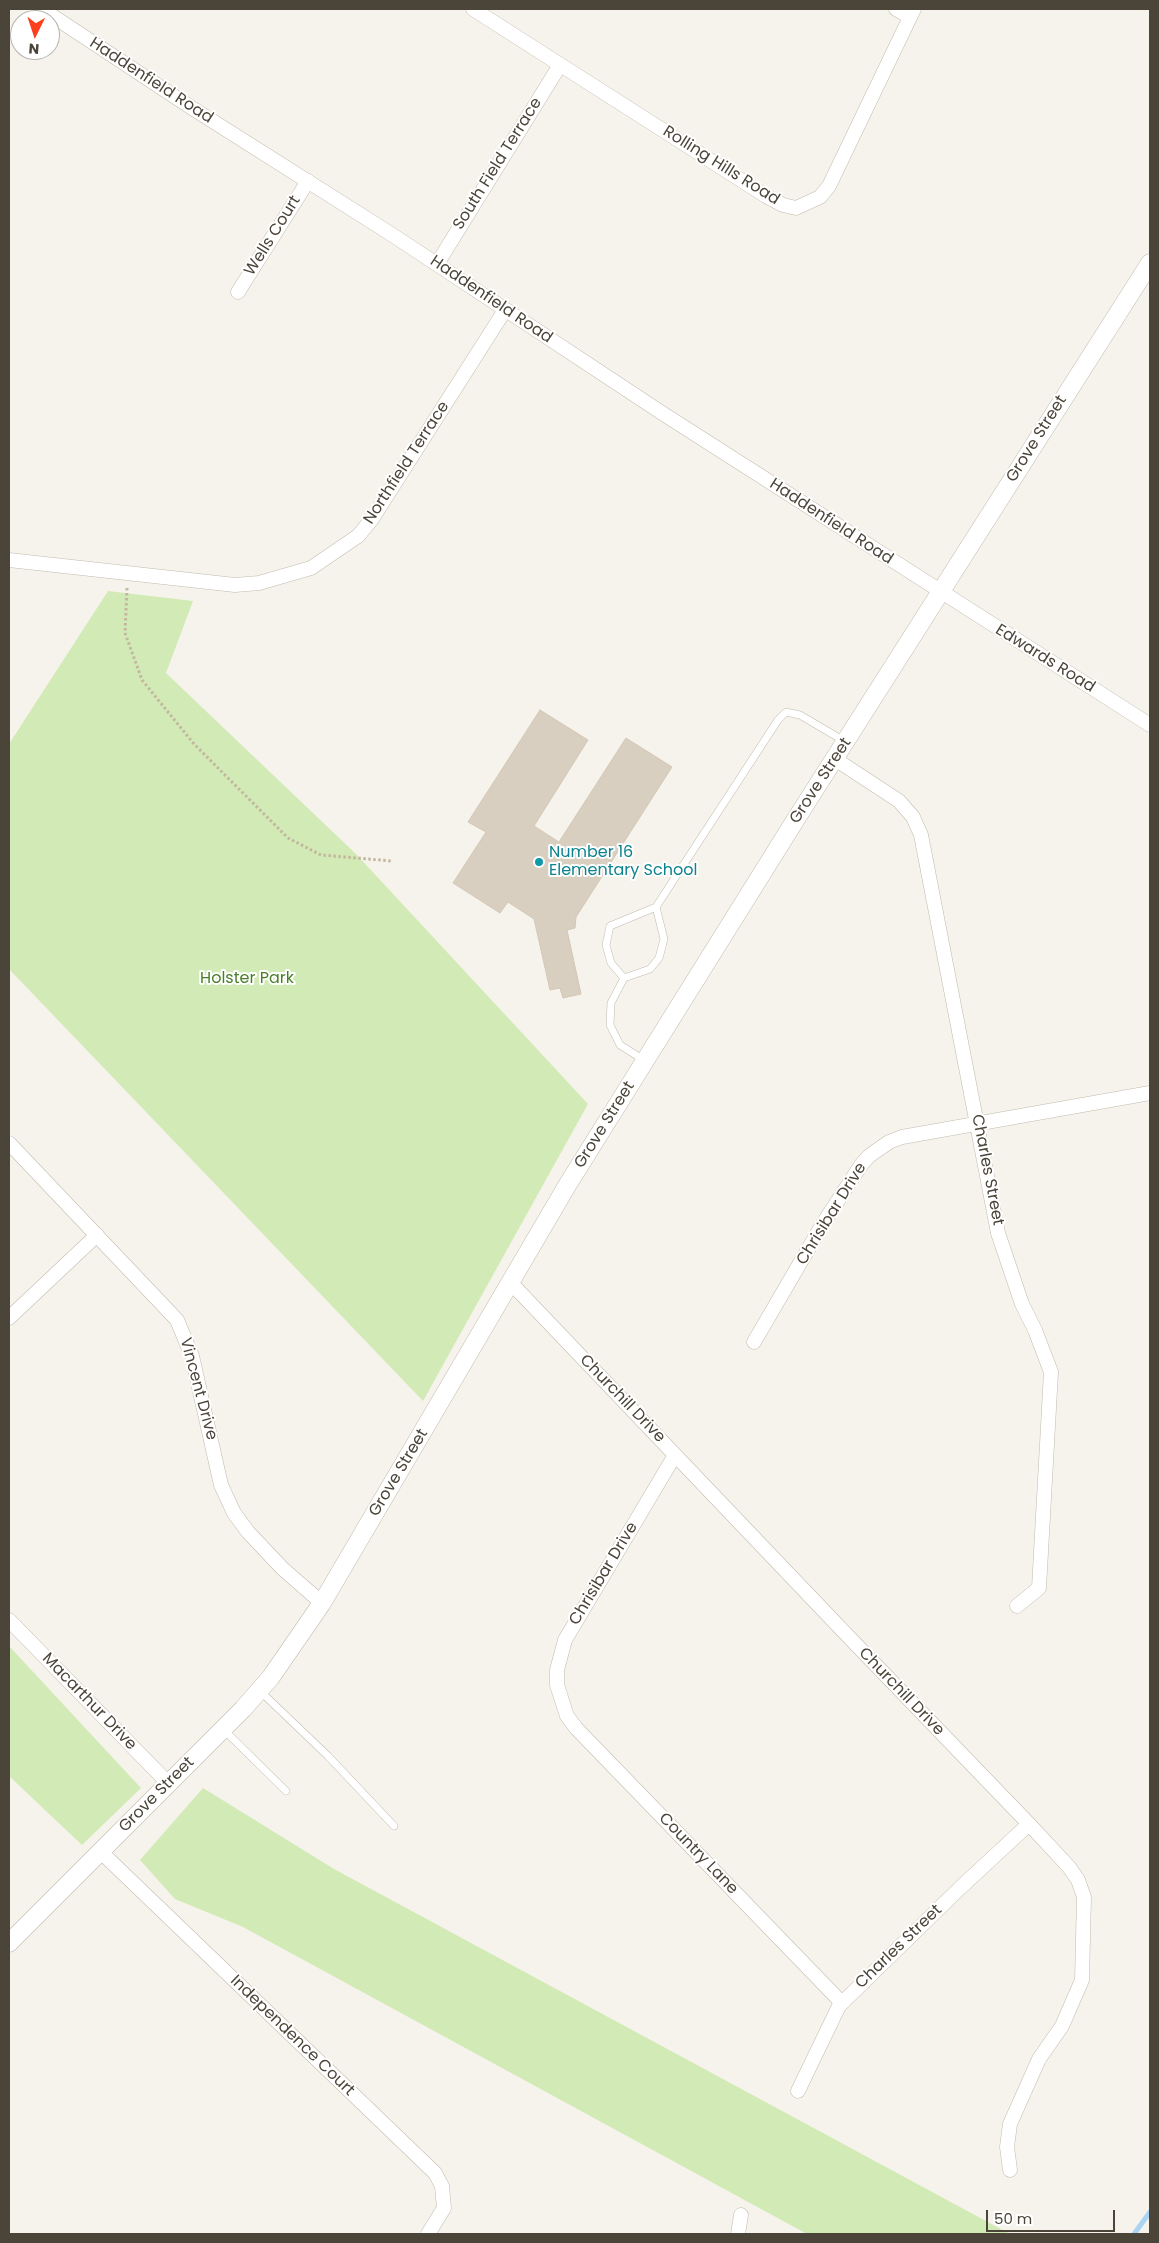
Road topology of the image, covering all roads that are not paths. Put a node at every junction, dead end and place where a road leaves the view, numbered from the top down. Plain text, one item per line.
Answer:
1 (42, 9) edge
2 (473, 9) edge
3 (896, 9) edge
4 (912, 13) edge
5 (560, 64) junction
6 (308, 181) junction
7 (1150, 262) edge
8 (436, 264) junction
9 (238, 292) dead end
10 (505, 310) junction
11 (9, 560) edge
12 (940, 592) junction
13 (1150, 726) edge
14 (846, 742) junction
15 (835, 759) junction
16 (656, 907) junction
17 (624, 978) junction
18 (645, 1060) junction
19 (1150, 1093) edge
20 (978, 1124) junction
21 (9, 1143) edge
22 (97, 1235) junction
23 (510, 1282) junction
24 (9, 1318) edge
25 (754, 1342) dead end
26 (675, 1455) junction
27 (322, 1603) junction
28 (1017, 1606) dead end
29 (9, 1620) edge
30 (259, 1690) junction
31 (562, 1700) joint
32 (223, 1729) junction
33 (168, 1783) junction
34 (286, 1791) dead end
35 (1030, 1824) junction
36 (394, 1826) dead end
37 (101, 1852) junction
38 (9, 1943) edge
39 (842, 2003) junction
40 (798, 2091) dead end
41 (1010, 2170) dead end
42 (741, 2215) dead end
43 (428, 2234) edge
44 (738, 2234) edge

1 - 6 street, Haddenfield Road
2 - 5 street, Rolling Hills Road
3 - 4 street
4 - 5 street, Rolling Hills Road
5 - 8 street, South Field Terrace
6 - 8 street, Haddenfield Road
6 - 9 street, Wells Court
7 - 12 street, Grove Street
8 - 10 street, Haddenfield Road
10 - 11 street, Northfield Terrace
10 - 12 street, Haddenfield Road
12 - 13 street, Edwards Road
12 - 14 street, Grove Street
14 - 15 street, Grove Street
14 - 16 lane
15 - 18 street, Grove Street
15 - 20 street, Charles Street
16 - 17 lane
16 - 17 lane
17 - 18 lane
18 - 23 street, Grove Street
19 - 20 street, Chrisibar Drive
20 - 25 street, Chrisibar Drive
20 - 28 street, Charles Street
21 - 22 street, Vincent Drive
22 - 24 street
22 - 27 street, Vincent Drive
23 - 26 street, Churchill Drive
23 - 27 street, Grove Street
26 - 31 street, Chrisibar Drive
26 - 35 street, Churchill Drive
27 - 30 street, Grove Street
29 - 33 street, Macarthur Drive
30 - 32 street, Grove Street
30 - 36 lane
31 - 39 street, Country Lane
32 - 33 street, Grove Street
32 - 34 lane
33 - 37 street, Grove Street
35 - 39 street, Charles Street
35 - 41 street, Churchill Drive
37 - 38 street, Grove Street
37 - 43 street, Independence Court
39 - 40 street, Charles Street
42 - 44 street

